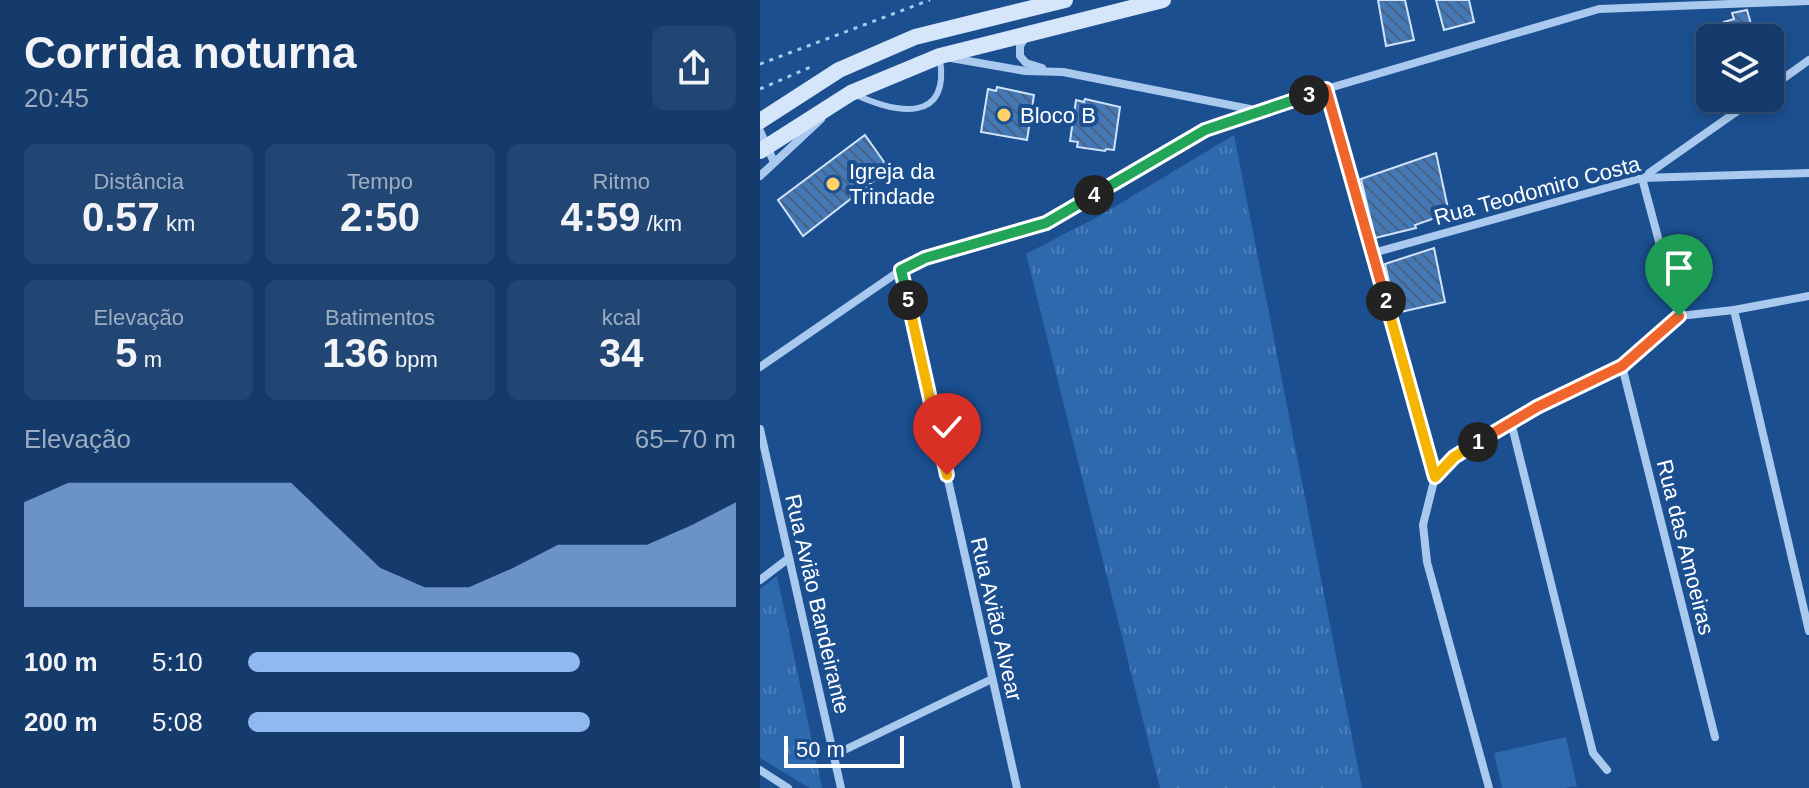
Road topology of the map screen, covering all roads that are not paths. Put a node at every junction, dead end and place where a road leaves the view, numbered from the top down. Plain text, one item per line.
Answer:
1 (1065, 0) edge
2 (1163, 0) edge
3 (1809, 1) edge
4 (1036, 30) junction
5 (940, 56) junction
6 (1809, 60) edge
7 (1063, 72) junction
8 (1784, 78) edge
9 (1326, 89) junction
10 (851, 93) junction
11 (795, 98) junction
12 (1261, 111) junction
13 (760, 112) edge
14 (1736, 112) edge
15 (760, 121) edge
16 (765, 148) edge
17 (1809, 173) edge
18 (760, 176) edge
19 (1642, 178) junction
20 (1373, 253) junction
21 (901, 270) junction
22 (1809, 296) edge
23 (1734, 310) junction
24 (1679, 316) junction
25 (1622, 366) junction
26 (760, 367) edge
27 (1511, 422) junction
28 (760, 429) edge
29 (1435, 477) junction
30 (789, 558) junction
31 (760, 580) edge
32 (1809, 631) edge
33 (992, 679) junction
34 (1715, 737) dead end
35 (834, 755) junction
36 (760, 770) edge
37 (1607, 770) dead end
38 (788, 788) edge
39 (841, 788) edge
40 (1017, 788) edge
41 (1489, 788) edge

1 - 11 main road
2 - 4 main road
3 - 9 street
4 - 5 main road
4 - 7 street
5 - 7 street
5 - 10 main road
5 - 10 lane
6 - 8 street
7 - 12 street
9 - 12 street
9 - 20 street
10 - 16 main road
11 - 13 street
11 - 15 main road
12 - 21 street
14 - 19 street
16 - 18 street
17 - 19 street, Rua Teodomiro Costa
19 - 20 street, Rua Teodomiro Costa
19 - 24 street
20 - 29 street
21 - 26 street
21 - 33 street, Rua Avião Alvear
22 - 23 street
23 - 24 street
23 - 32 street
24 - 25 street
25 - 27 street
25 - 34 street, Rua das Amoeiras
27 - 29 street
27 - 37 street
28 - 30 street, Rua Avião Bandeirante
29 - 41 street
30 - 31 street
30 - 35 street, Rua Avião Bandeirante
33 - 35 street
33 - 40 street, Rua Avião Alvear
35 - 39 street, Rua Avião Bandeirante
36 - 38 street

